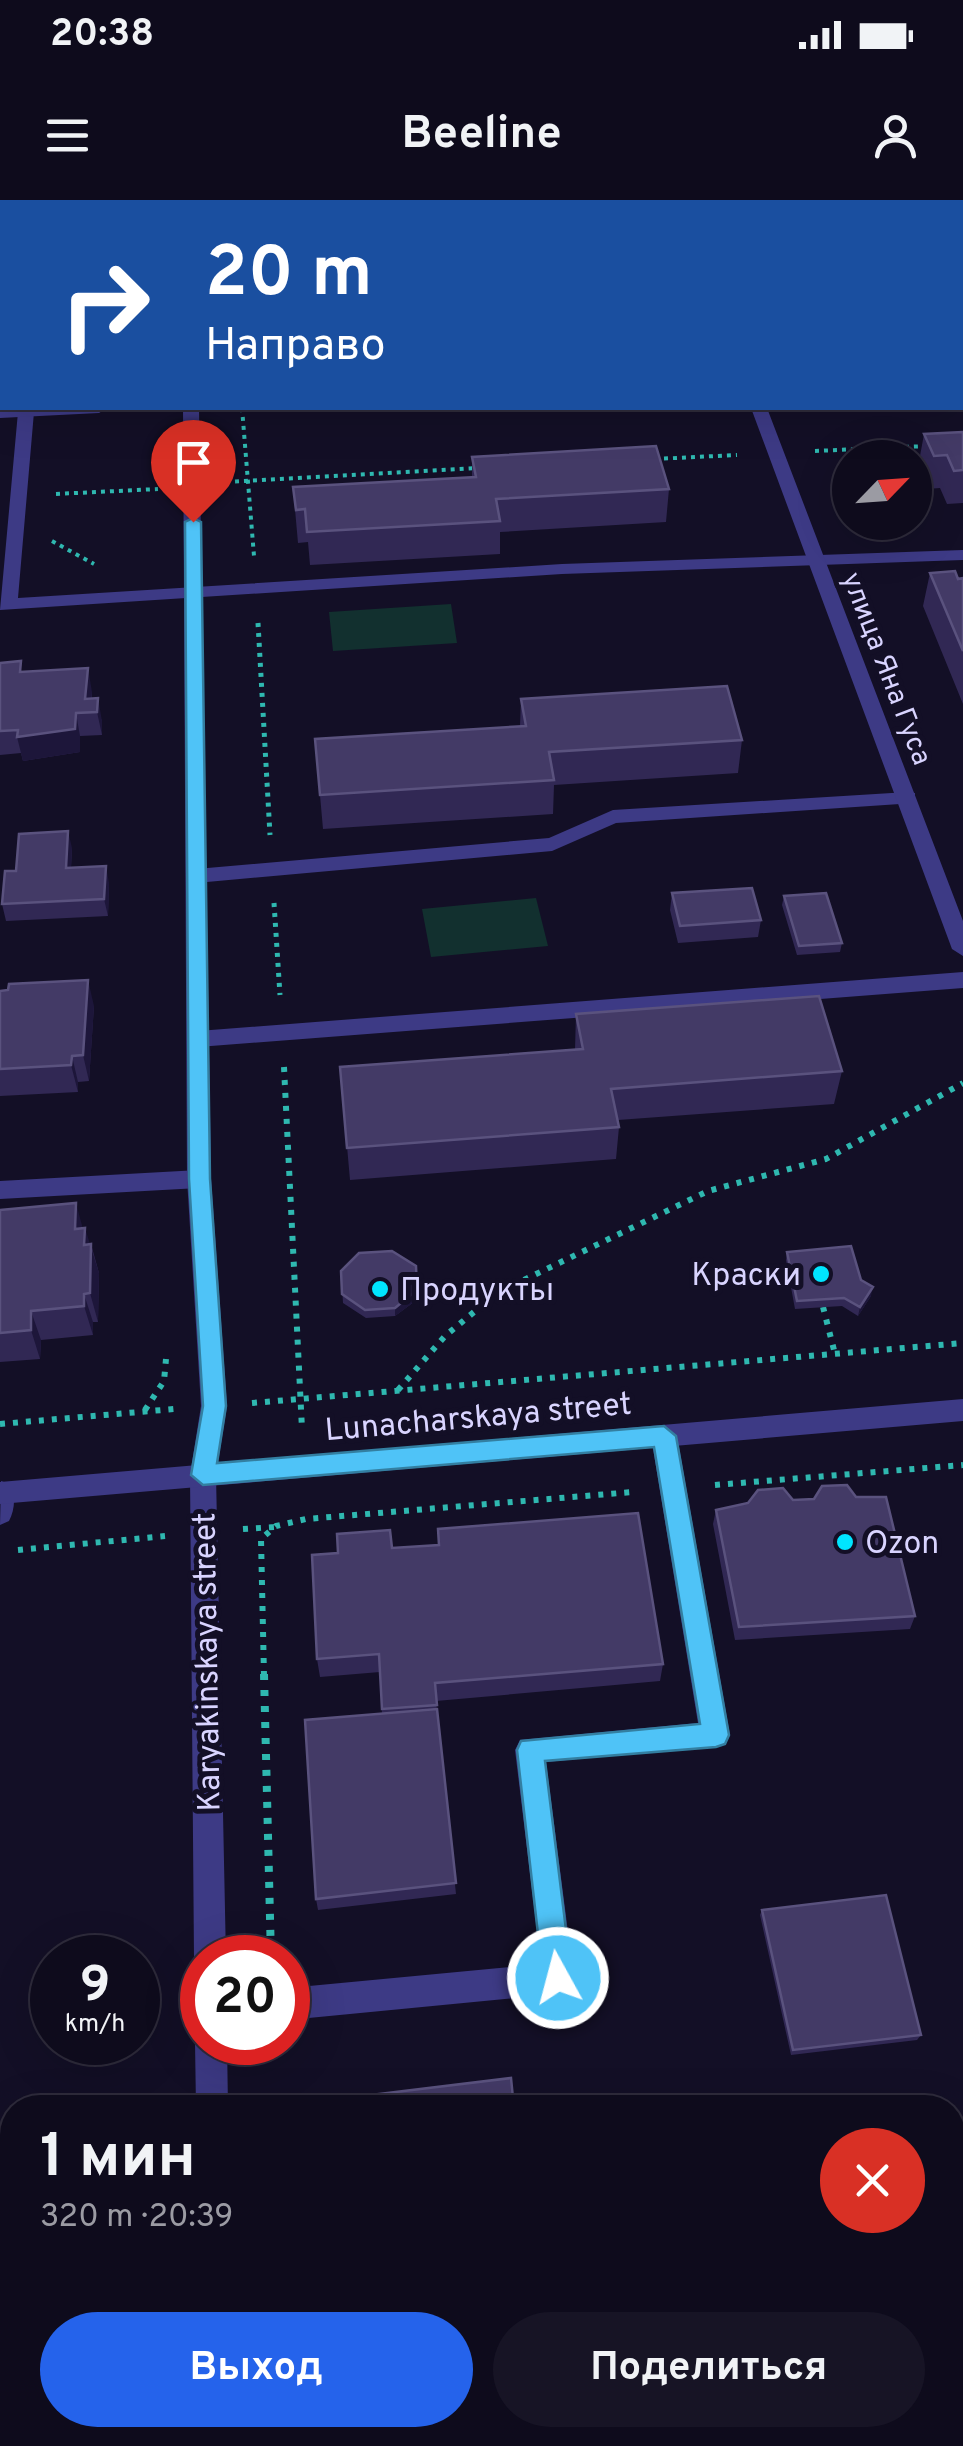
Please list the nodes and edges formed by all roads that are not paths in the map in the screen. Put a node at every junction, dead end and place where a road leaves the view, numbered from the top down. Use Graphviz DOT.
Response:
graph roads {
  1 [pos="62,410"];
  2 [pos="191,410"];
  3 [pos="760,410"];
  4 [pos="26,412"];
  5 [pos="0,413"];
  6 [pos="963,555"];
  7 [pos="818,560"];
  8 [pos="194,594"];
  9 [pos="4,604"];
  10 [pos="908,798"];
  11 [pos="196,876"];
  12 [pos="963,949"];
  13 [pos="963,980"];
  14 [pos="198,1039"];
  15 [pos="199,1179"];
  16 [pos="0,1190"];
  17 [pos="963,1410"];
  18 [pos="664,1436"];
  19 [pos="203,1475"];
  20 [pos="0,1492"];
  21 [pos="0,1513"];
  22 [pos="210,1935"];
  23 [pos="310,2002"];
  24 [pos="211,2065"];
  25 [pos="212,2095"];
  1 -- 4 [label="street"];
  2 -- 8 [label="street, Karyakinskaya street"];
  3 -- 7 [label="street, улица Яна Гуса"];
  4 -- 5 [label="street"];
  4 -- 9 [label="street"];
  6 -- 7 [label="street"];
  7 -- 8 [label="street"];
  7 -- 10 [label="street, улица Яна Гуса"];
  8 -- 9 [label="street"];
  8 -- 11 [label="street, Karyakinskaya street"];
  10 -- 11 [label="street"];
  10 -- 12 [label="street, улица Яна Гуса"];
  11 -- 14 [label="street, Karyakinskaya street"];
  13 -- 14 [label="street"];
  14 -- 15 [label="street, Karyakinskaya street"];
  15 -- 16 [label="street"];
  15 -- 19 [label="street, Karyakinskaya street"];
  17 -- 18 [label="street, Lunacharskaya street"];
  18 -- 19 [label="street, Lunacharskaya street"];
  18 -- 23 [label="street"];
  19 -- 20 [label="street, Lunacharskaya street"];
  19 -- 22 [label="street, Karyakinskaya street"];
  20 -- 21 [label="street"];
  24 -- 25 [label="street"];
}
